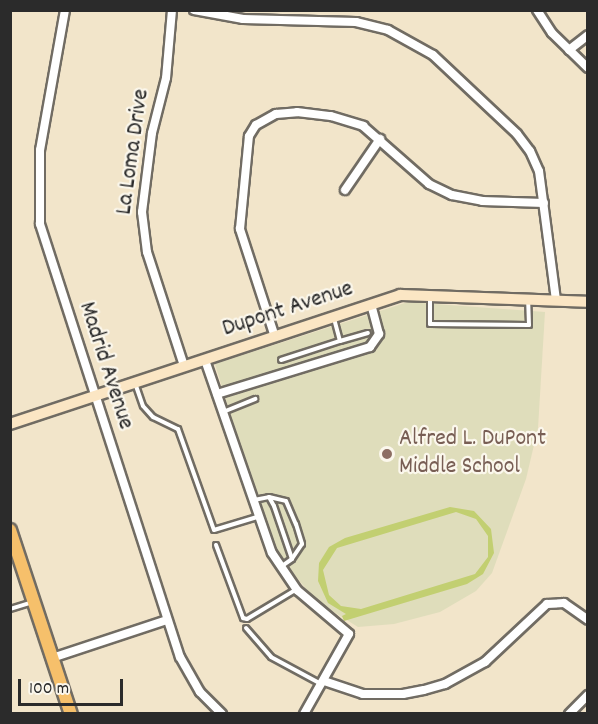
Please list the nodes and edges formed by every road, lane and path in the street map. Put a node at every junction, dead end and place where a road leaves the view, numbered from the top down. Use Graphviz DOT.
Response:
graph roads {
  1 [pos="65,10"];
  2 [pos="172,10"];
  3 [pos="194,10"];
  4 [pos="537,10"];
  5 [pos="588,35"];
  6 [pos="569,50"];
  7 [pos="588,68"];
  8 [pos="380,139"];
  9 [pos="345,190"];
  10 [pos="544,203"];
  11 [pos="430,296"];
  12 [pos="528,300"];
  13 [pos="556,301"];
  14 [pos="588,302"];
  15 [pos="371,305"];
  16 [pos="333,318"];
  17 [pos="368,333"];
  18 [pos="275,337"];
  19 [pos="340,341"];
  20 [pos="205,360"];
  21 [pos="281,360"];
  22 [pos="184,366"];
  23 [pos="135,383"];
  24 [pos="217,394"];
  25 [pos="94,396"];
  26 [pos="256,399"];
  27 [pos="222,412"];
  28 [pos="10,424"];
  29 [pos="270,497"];
  30 [pos="252,501"];
  31 [pos="258,517"];
  32 [pos="10,530"];
  33 [pos="216,545"];
  34 [pos="292,559"];
  35 [pos="282,566"];
  36 [pos="297,589"];
  37 [pos="34,601"];
  38 [pos="10,609"];
  39 [pos="167,620"];
  40 [pos="588,620"];
  41 [pos="246,628"];
  42 [pos="52,658"];
  43 [pos="323,683"];
  44 [pos="588,695"];
  45 [pos="71,714"];
  46 [pos="222,714"];
  47 [pos="304,714"];
  48 [pos="569,714"];
  1 -- 25 [label="street, Madrid Avenue"];
  2 -- 22 [label="street, La Loma Drive"];
  3 -- 10 [label="street"];
  4 -- 6 [label="street"];
  5 -- 6 [label="street"];
  6 -- 7 [label="street"];
  8 -- 9 [label="street"];
  8 -- 10 [label="street"];
  8 -- 18 [label="street"];
  10 -- 13 [label="street"];
  11 -- 12 [label="street, Dupont Avenue"];
  11 -- 12 [label="lane"];
  11 -- 15 [label="street, Dupont Avenue"];
  12 -- 13 [label="street, Dupont Avenue"];
  13 -- 14 [label="street, Dupont Avenue"];
  15 -- 16 [label="street, Dupont Avenue"];
  15 -- 24 [label="street"];
  16 -- 18 [label="street, Dupont Avenue"];
  16 -- 19 [label="lane"];
  17 -- 19 [label="lane"];
  18 -- 20 [label="street, Dupont Avenue"];
  19 -- 21 [label="lane"];
  20 -- 22 [label="street, Dupont Avenue"];
  20 -- 24 [label="street"];
  22 -- 23 [label="street, Dupont Avenue"];
  23 -- 25 [label="street, Dupont Avenue"];
  23 -- 31 [label="lane"];
  24 -- 27 [label="street"];
  25 -- 28 [label="street, Dupont Avenue"];
  25 -- 39 [label="street, Madrid Avenue"];
  26 -- 27 [label="lane"];
  27 -- 30 [label="street"];
  29 -- 30 [label="lane"];
  29 -- 34 [label="lane"];
  29 -- 34 [label="lane"];
  30 -- 31 [label="street"];
  31 -- 35 [label="street"];
  32 -- 37 [label="main road"];
  33 -- 36 [label="lane"];
  34 -- 35 [label="lane"];
  35 -- 36 [label="street"];
  36 -- 43 [label="street"];
  37 -- 38 [label="lane"];
  37 -- 42 [label="main road"];
  39 -- 42 [label="street"];
  39 -- 46 [label="street, Madrid Avenue"];
  40 -- 43 [label="street"];
  41 -- 43 [label="lane"];
  42 -- 45 [label="main road"];
  43 -- 47 [label="street"];
  44 -- 48 [label="street"];
}
